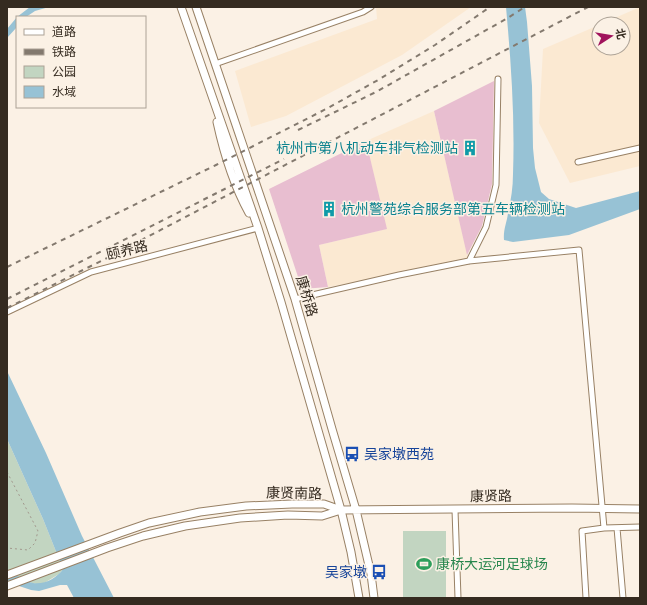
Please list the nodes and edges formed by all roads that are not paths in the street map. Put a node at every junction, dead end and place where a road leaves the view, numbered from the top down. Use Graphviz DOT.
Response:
graph roads {
  1 [pos="182,7"];
  2 [pos="196,7"];
  3 [pos="371,7"];
  4 [pos="215,64"];
  5 [pos="498,79"];
  6 [pos="640,148"];
  7 [pos="578,162"];
  8 [pos="258,228"];
  9 [pos="468,261"];
  10 [pos="295,299"];
  11 [pos="7,312"];
  12 [pos="602,509"];
  13 [pos="640,509"];
  14 [pos="341,510"];
  15 [pos="356,510"];
  16 [pos="455,510"];
  17 [pos="640,527"];
  18 [pos="604,528"];
  19 [pos="617,528"];
  20 [pos="7,575"];
  21 [pos="7,586"];
  22 [pos="359,598"];
  23 [pos="374,598"];
  24 [pos="458,598"];
  25 [pos="586,598"];
  26 [pos="623,598"];
  1 -- 8 [label="main road, 康桥路"];
  2 -- 4 [label="main road, 康桥路"];
  3 -- 4 [label="street"];
  4 -- 10 [label="main road, 康桥路"];
  5 -- 9 [label="street"];
  6 -- 7 [label="street"];
  8 -- 11 [label="street, 颐养路"];
  8 -- 14 [label="main road, 康桥路"];
  9 -- 10 [label="street"];
  9 -- 12 [label="street"];
  10 -- 15 [label="main road, 康桥路"];
  12 -- 13 [label="main road, 康贤路"];
  12 -- 16 [label="main road, 康贤路"];
  12 -- 18 [label="street"];
  14 -- 15 [label="main road, 康贤路"];
  14 -- 20 [label="main road, 康贤南路"];
  14 -- 21 [label="main road, 康贤南路"];
  14 -- 22 [label="main road, 康桥路"];
  15 -- 16 [label="main road, 康贤路"];
  15 -- 23 [label="main road, 康桥路"];
  16 -- 24 [label="street"];
  17 -- 19 [label="street"];
  18 -- 19 [label="street"];
  18 -- 25 [label="street"];
  19 -- 26 [label="street"];
}
